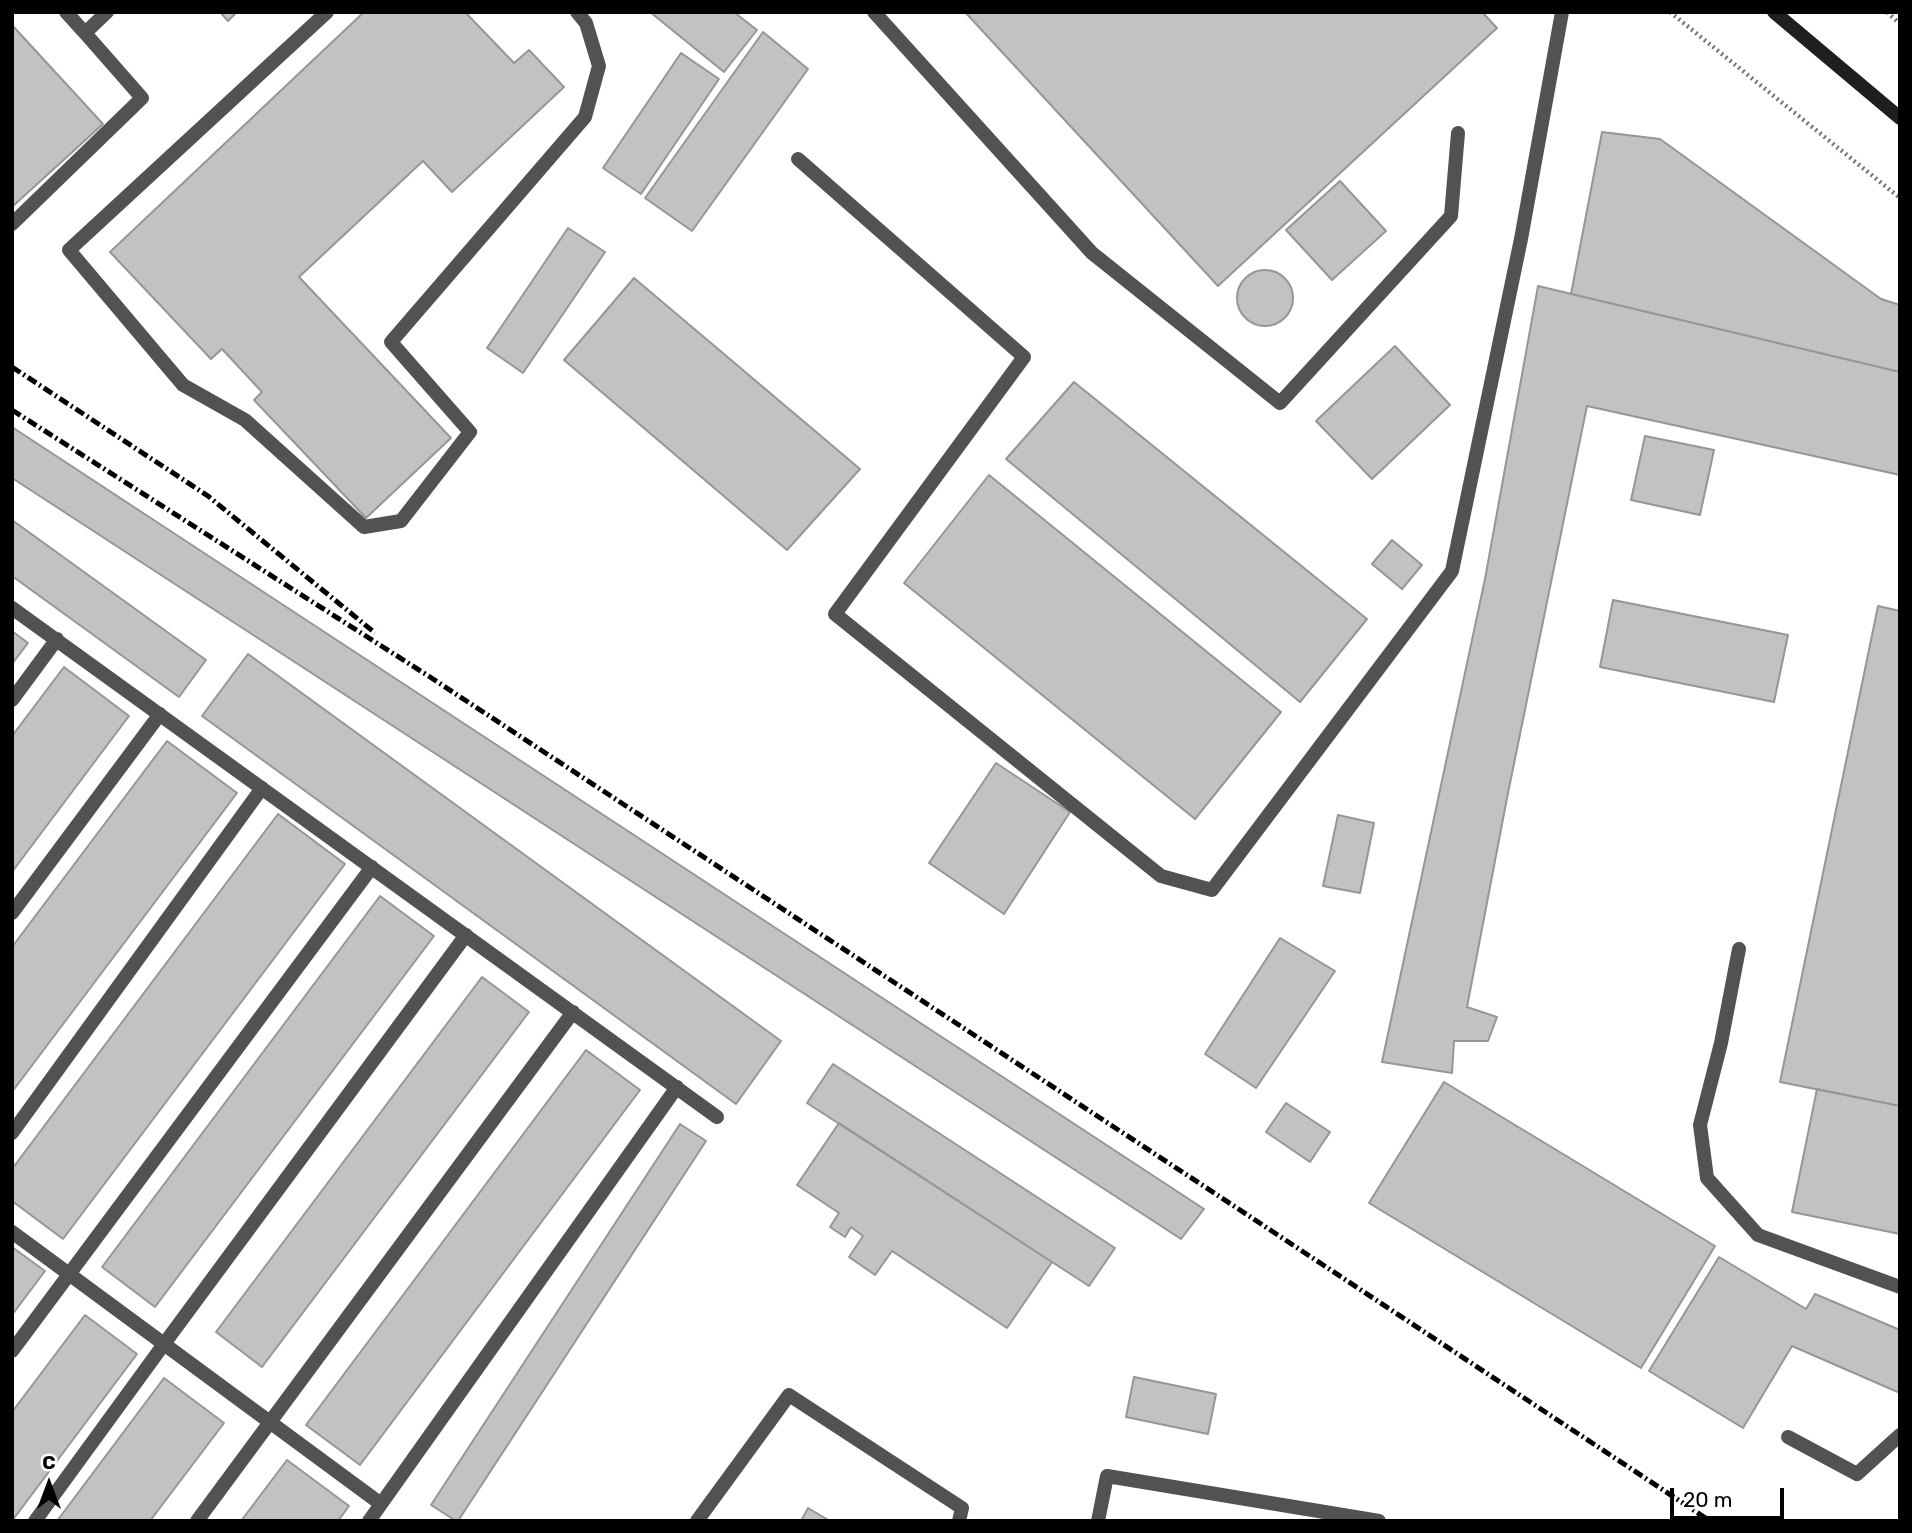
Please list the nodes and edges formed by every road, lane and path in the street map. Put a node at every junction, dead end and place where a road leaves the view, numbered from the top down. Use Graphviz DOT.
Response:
graph roads {
  1 [pos="66,12"];
  2 [pos="107,12"];
  3 [pos="327,12"];
  4 [pos="577,12"];
  5 [pos="874,12"];
  6 [pos="1562,12"];
  7 [pos="1670,12"];
  8 [pos="1774,12"];
  9 [pos="1887,12"];
  10 [pos="1900,24"];
  11 [pos="85,33"];
  12 [pos="1900,118"];
  13 [pos="1458,133"];
  14 [pos="797,159"];
  15 [pos="1900,198"];
  16 [pos="12,224"];
  17 [pos="12,608"];
  18 [pos="57,639"];
  19 [pos="12,700"];
  20 [pos="160,714"];
  21 [pos="262,788"];
  22 [pos="372,867"];
  23 [pos="12,914"];
  24 [pos="466,935"];
  25 [pos="1739,949"];
  26 [pos="573,1012"];
  27 [pos="677,1087"];
  28 [pos="717,1116"];
  29 [pos="12,1133"];
  30 [pos="12,1232"];
  31 [pos="70,1274"];
  32 [pos="1900,1287"];
  33 [pos="164,1344"];
  34 [pos="12,1351"];
  35 [pos="270,1422"];
  36 [pos="1900,1435"];
  37 [pos="1788,1437"];
  38 [pos="381,1504"];
  39 [pos="35,1521"];
  40 [pos="197,1521"];
  41 [pos="369,1521"];
  42 [pos="697,1521"];
  43 [pos="959,1521"];
  44 [pos="1098,1521"];
  45 [pos="1379,1521"];
  1 -- 11 [label="lane"];
  2 -- 11 [label="lane"];
  3 -- 4 [label="lane"];
  5 -- 13 [label="lane"];
  6 -- 14 [label="lane"];
  7 -- 15 [label="path"];
  8 -- 12 [label="main road"];
  9 -- 10 [label="path"];
  11 -- 16 [label="lane"];
  17 -- 18 [label="lane"];
  18 -- 19 [label="lane"];
  18 -- 20 [label="lane"];
  20 -- 21 [label="lane"];
  20 -- 23 [label="lane"];
  21 -- 22 [label="lane"];
  21 -- 29 [label="lane"];
  22 -- 24 [label="lane"];
  22 -- 31 [label="lane"];
  24 -- 26 [label="lane"];
  24 -- 33 [label="lane"];
  25 -- 32 [label="lane"];
  26 -- 27 [label="lane"];
  26 -- 35 [label="lane"];
  27 -- 28 [label="lane"];
  27 -- 38 [label="lane"];
  30 -- 31 [label="lane"];
  31 -- 33 [label="lane"];
  31 -- 34 [label="lane"];
  33 -- 35 [label="lane"];
  33 -- 39 [label="lane"];
  35 -- 38 [label="lane"];
  35 -- 40 [label="lane"];
  36 -- 37 [label="lane"];
  38 -- 41 [label="lane"];
  42 -- 43 [label="lane"];
  44 -- 45 [label="lane"];
}
